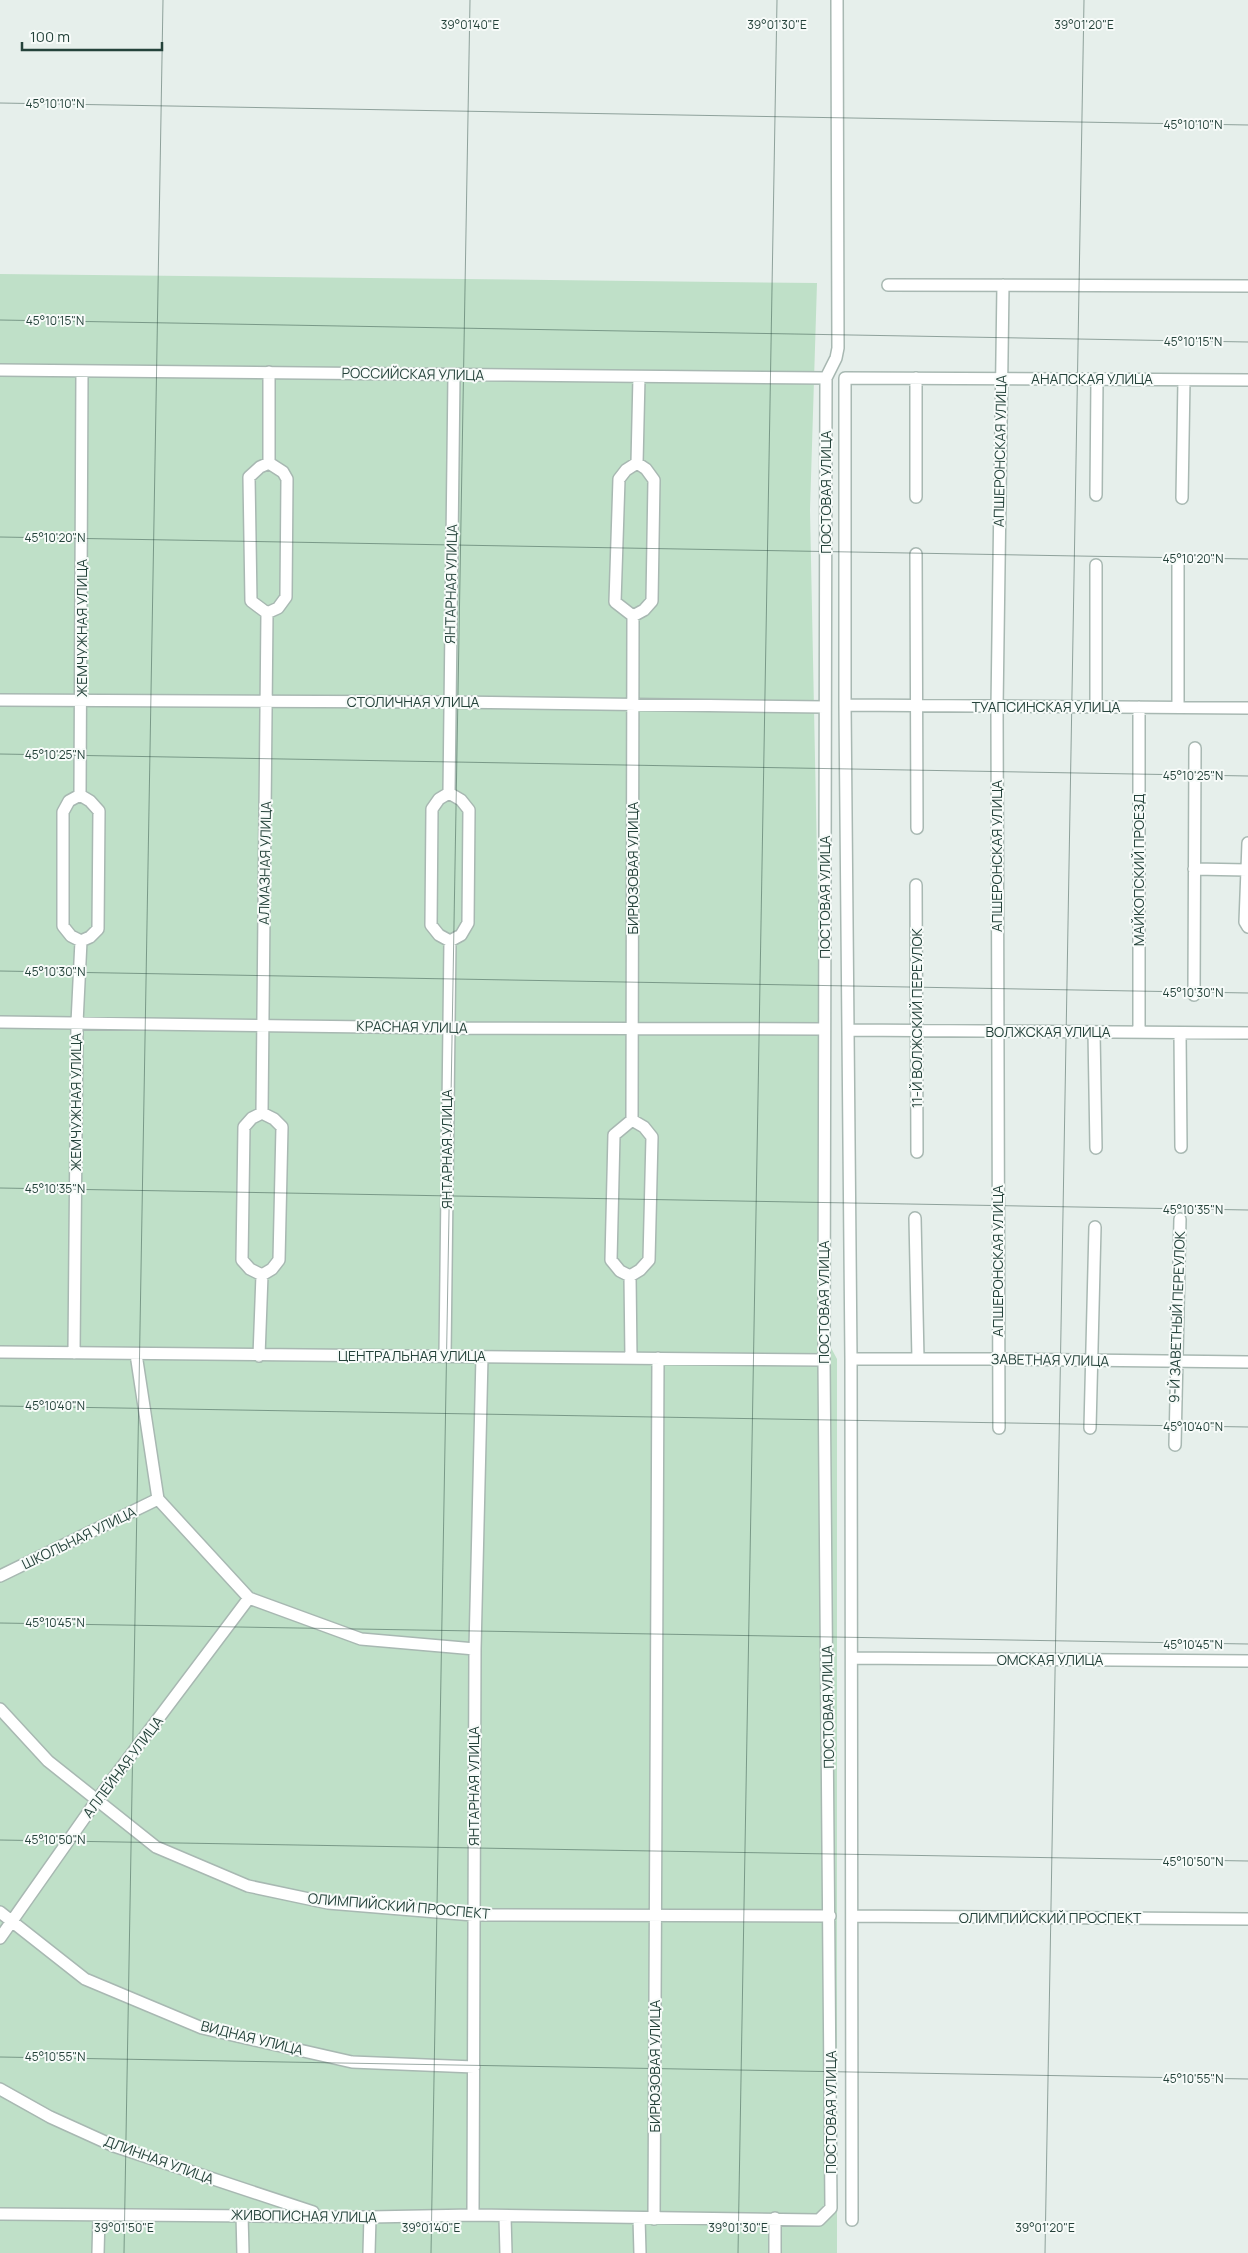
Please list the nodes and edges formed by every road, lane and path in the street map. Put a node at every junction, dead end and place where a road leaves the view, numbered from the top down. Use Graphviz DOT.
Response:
graph roads {
  1 [pos="837,0"];
  2 [pos="888,285"];
  3 [pos="1003,285"];
  4 [pos="1248,286"];
  5 [pos="0,370"];
  6 [pos="82,371"];
  7 [pos="270,372"];
  8 [pos="454,375"];
  9 [pos="639,377"];
  10 [pos="826,378"];
  11 [pos="845,378"];
  12 [pos="916,378"];
  13 [pos="1001,379"];
  14 [pos="1097,379"];
  15 [pos="1184,380"];
  16 [pos="1248,380"];
  17 [pos="637,462"];
  18 [pos="269,463"];
  19 [pos="1096,495"];
  20 [pos="916,497"];
  21 [pos="1182,498"];
  22 [pos="916,554"];
  23 [pos="1178,563"];
  24 [pos="1096,565"];
  25 [pos="267,613"];
  26 [pos="633,616"];
  27 [pos="0,700"];
  28 [pos="82,701"];
  29 [pos="268,702"];
  30 [pos="450,702"];
  31 [pos="634,704"];
  32 [pos="844,705"];
  33 [pos="917,706"];
  34 [pos="826,707"];
  35 [pos="997,707"];
  36 [pos="1096,707"];
  37 [pos="1139,707"];
  38 [pos="1178,707"];
  39 [pos="1248,708"];
  40 [pos="1195,748"];
  41 [pos="449,793"];
  42 [pos="80,795"];
  43 [pos="917,828"];
  44 [pos="1248,843"];
  45 [pos="1194,869"];
  46 [pos="1247,870"];
  47 [pos="916,884"];
  48 [pos="1248,926"];
  49 [pos="81,941"];
  50 [pos="450,941"];
  51 [pos="1194,995"];
  52 [pos="0,1022"];
  53 [pos="77,1023"];
  54 [pos="263,1024"];
  55 [pos="632,1027"];
  56 [pos="447,1028"];
  57 [pos="824,1029"];
  58 [pos="849,1030"];
  59 [pos="918,1031"];
  60 [pos="997,1031"];
  61 [pos="1094,1032"];
  62 [pos="1139,1032"];
  63 [pos="1180,1033"];
  64 [pos="1248,1033"];
  65 [pos="262,1113"];
  66 [pos="632,1120"];
  67 [pos="1181,1147"];
  68 [pos="1096,1148"];
  69 [pos="917,1152"];
  70 [pos="915,1218"];
  71 [pos="1180,1219"];
  72 [pos="1095,1227"];
  73 [pos="262,1275"];
  74 [pos="630,1276"];
  75 [pos="0,1352"];
  76 [pos="74,1353"];
  77 [pos="136,1354"];
  78 [pos="259,1356"];
  79 [pos="445,1356"];
  80 [pos="482,1357"];
  81 [pos="631,1358"];
  82 [pos="658,1358"];
  83 [pos="918,1359"];
  84 [pos="998,1359"];
  85 [pos="824,1360"];
  86 [pos="851,1360"];
  87 [pos="1091,1360"];
  88 [pos="1175,1362"];
  89 [pos="1248,1362"];
  90 [pos="999,1428"];
  91 [pos="1090,1428"];
  92 [pos="1174,1446"];
  93 [pos="158,1499"];
  94 [pos="0,1576"];
  95 [pos="249,1598"];
  96 [pos="475,1649"];
  97 [pos="852,1658"];
  98 [pos="1248,1661"];
  99 [pos="0,1709"];
  100 [pos="97,1800"];
  101 [pos="0,1912"];
  102 [pos="656,1914"];
  103 [pos="474,1915"];
  104 [pos="830,1916"];
  105 [pos="852,1916"];
  106 [pos="1248,1919"];
  107 [pos="12,1922"];
  108 [pos="0,1938"];
  109 [pos="474,2067"];
  110 [pos="0,2089"];
  111 [pos="0,2214"];
  112 [pos="242,2215"];
  113 [pos="472,2215"];
  114 [pos="98,2216"];
  115 [pos="324,2216"];
  116 [pos="370,2217"];
  117 [pos="505,2217"];
  118 [pos="639,2218"];
  119 [pos="775,2218"];
  120 [pos="654,2219"];
  121 [pos="819,2220"];
  122 [pos="852,2220"];
  123 [pos="98,2253"];
  124 [pos="243,2253"];
  125 [pos="370,2253"];
  126 [pos="506,2253"];
  127 [pos="640,2253"];
  128 [pos="775,2253"];
  1 -- 10 [label="street"];
  2 -- 3 [label="street"];
  3 -- 4 [label="street"];
  3 -- 13 [label="street, АПШЕРОНСКАЯ УЛИЦА"];
  5 -- 6 [label="street, РОССИЙСКАЯ УЛИЦА"];
  6 -- 7 [label="street, РОССИЙСКАЯ УЛИЦА"];
  6 -- 28 [label="street, ЖЕМЧУЖНАЯ УЛИЦА"];
  7 -- 8 [label="street, РОССИЙСКАЯ УЛИЦА"];
  7 -- 18 [label="street"];
  8 -- 9 [label="street, РОССИЙСКАЯ УЛИЦА"];
  8 -- 30 [label="street, ЯНТАРНАЯ УЛИЦА"];
  9 -- 10 [label="street, РОССИЙСКАЯ УЛИЦА"];
  9 -- 17 [label="street"];
  10 -- 34 [label="street, ПОСТОВАЯ УЛИЦА"];
  11 -- 12 [label="street, АНАПСКАЯ УЛИЦА"];
  11 -- 32 [label="street, ПОСТОВАЯ УЛИЦА"];
  12 -- 13 [label="street, АНАПСКАЯ УЛИЦА"];
  12 -- 20 [label="street"];
  13 -- 14 [label="street, АНАПСКАЯ УЛИЦА"];
  13 -- 35 [label="street, АПШЕРОНСКАЯ УЛИЦА"];
  14 -- 15 [label="street, АНАПСКАЯ УЛИЦА"];
  14 -- 19 [label="street"];
  15 -- 16 [label="street, АНАПСКАЯ УЛИЦА"];
  15 -- 21 [label="street"];
  17 -- 26 [label="street"];
  17 -- 26 [label="street"];
  18 -- 25 [label="street"];
  18 -- 25 [label="street"];
  22 -- 33 [label="street"];
  23 -- 38 [label="street"];
  24 -- 36 [label="street"];
  25 -- 29 [label="street, АЛМАЗНАЯ УЛИЦА"];
  26 -- 31 [label="street, БИРЮЗОВАЯ УЛИЦА"];
  27 -- 28 [label="street, СТОЛИЧНАЯ УЛИЦА"];
  28 -- 29 [label="street, СТОЛИЧНАЯ УЛИЦА"];
  28 -- 42 [label="street, ЖЕМЧУЖНАЯ УЛИЦА"];
  29 -- 30 [label="street, СТОЛИЧНАЯ УЛИЦА"];
  29 -- 54 [label="street, АЛМАЗНАЯ УЛИЦА"];
  30 -- 31 [label="street, СТОЛИЧНАЯ УЛИЦА"];
  30 -- 41 [label="street, ЯНТАРНАЯ УЛИЦА"];
  31 -- 34 [label="street, СТОЛИЧНАЯ УЛИЦА"];
  31 -- 55 [label="street, БИРЮЗОВАЯ УЛИЦА"];
  32 -- 33 [label="street, ТУАПСИНСКАЯ УЛИЦА"];
  32 -- 58 [label="street, ПОСТОВАЯ УЛИЦА"];
  33 -- 35 [label="street, ТУАПСИНСКАЯ УЛИЦА"];
  33 -- 43 [label="street"];
  34 -- 57 [label="street, ПОСТОВАЯ УЛИЦА"];
  35 -- 36 [label="street, ТУАПСИНСКАЯ УЛИЦА"];
  35 -- 60 [label="street, АПШЕРОНСКАЯ УЛИЦА"];
  36 -- 37 [label="street, ТУАПСИНСКАЯ УЛИЦА"];
  37 -- 38 [label="street, ТУАПСИНСКАЯ УЛИЦА"];
  37 -- 62 [label="street, МАЙКОПСКИЙ ПРОЕЗД"];
  38 -- 39 [label="street, ТУАПСИНСКАЯ УЛИЦА"];
  40 -- 45 [label="street"];
  41 -- 50 [label="street"];
  41 -- 50 [label="street"];
  42 -- 49 [label="street"];
  42 -- 49 [label="street"];
  44 -- 46 [label="street"];
  45 -- 46 [label="street"];
  45 -- 51 [label="street"];
  46 -- 48 [label="street"];
  47 -- 59 [label="street, 11-Й ВОЛЖСКИЙ ПЕРЕУЛОК"];
  49 -- 53 [label="street, ЖЕМЧУЖНАЯ УЛИЦА"];
  50 -- 56 [label="street, ЯНТАРНАЯ УЛИЦА"];
  52 -- 53 [label="street, КРАСНАЯ УЛИЦА"];
  53 -- 54 [label="street, КРАСНАЯ УЛИЦА"];
  53 -- 76 [label="street, ЖЕМЧУЖНАЯ УЛИЦА"];
  54 -- 56 [label="street, КРАСНАЯ УЛИЦА"];
  54 -- 65 [label="street, АЛМАЗНАЯ УЛИЦА"];
  55 -- 56 [label="street, КРАСНАЯ УЛИЦА"];
  55 -- 57 [label="street, КРАСНАЯ УЛИЦА"];
  55 -- 66 [label="street, БИРЮЗОВАЯ УЛИЦА"];
  56 -- 79 [label="street, ЯНТАРНАЯ УЛИЦА"];
  57 -- 85 [label="street, ПОСТОВАЯ УЛИЦА"];
  58 -- 59 [label="street, ВОЛЖСКАЯ УЛИЦА"];
  58 -- 86 [label="street, ПОСТОВАЯ УЛИЦА"];
  59 -- 60 [label="street, ВОЛЖСКАЯ УЛИЦА"];
  59 -- 69 [label="street, 11-Й ВОЛЖСКИЙ ПЕРЕУЛОК"];
  60 -- 61 [label="street, ВОЛЖСКАЯ УЛИЦА"];
  60 -- 84 [label="street, АПШЕРОНСКАЯ УЛИЦА"];
  61 -- 62 [label="street, ВОЛЖСКАЯ УЛИЦА"];
  61 -- 68 [label="street"];
  62 -- 63 [label="street, ВОЛЖСКАЯ УЛИЦА"];
  63 -- 64 [label="street, ВОЛЖСКАЯ УЛИЦА"];
  63 -- 67 [label="street"];
  65 -- 73 [label="street"];
  65 -- 73 [label="street"];
  66 -- 74 [label="street"];
  66 -- 74 [label="street"];
  70 -- 83 [label="street"];
  71 -- 88 [label="street, 9-Й ЗАВЕТНЫЙ ПЕРЕУЛОК"];
  72 -- 87 [label="street"];
  73 -- 78 [label="street"];
  74 -- 81 [label="street"];
  75 -- 76 [label="street, ЦЕНТРАЛЬНАЯ УЛИЦА"];
  76 -- 77 [label="street, ЦЕНТРАЛЬНАЯ УЛИЦА"];
  77 -- 78 [label="street, ЦЕНТРАЛЬНАЯ УЛИЦА"];
  77 -- 93 [label="street"];
  78 -- 79 [label="street, ЦЕНТРАЛЬНАЯ УЛИЦА"];
  79 -- 80 [label="street, ЦЕНТРАЛЬНАЯ УЛИЦА"];
  80 -- 81 [label="street, ЦЕНТРАЛЬНАЯ УЛИЦА"];
  80 -- 96 [label="street, ЯНТАРНАЯ УЛИЦА"];
  81 -- 82 [label="street, ЦЕНТРАЛЬНАЯ УЛИЦА"];
  82 -- 85 [label="street, ЦЕНТРАЛЬНАЯ УЛИЦА"];
  82 -- 102 [label="street, БИРЮЗОВАЯ УЛИЦА"];
  83 -- 84 [label="street, ЗАВЕТНАЯ УЛИЦА"];
  83 -- 86 [label="street, ЗАВЕТНАЯ УЛИЦА"];
  84 -- 87 [label="street, ЗАВЕТНАЯ УЛИЦА"];
  84 -- 90 [label="street, АПШЕРОНСКАЯ УЛИЦА"];
  85 -- 104 [label="street, ПОСТОВАЯ УЛИЦА"];
  86 -- 97 [label="street, ПОСТОВАЯ УЛИЦА"];
  87 -- 88 [label="street, ЗАВЕТНАЯ УЛИЦА"];
  87 -- 91 [label="street"];
  88 -- 89 [label="street, ЗАВЕТНАЯ УЛИЦА"];
  88 -- 92 [label="street, 9-Й ЗАВЕТНЫЙ ПЕРЕУЛОК"];
  93 -- 94 [label="street, ШКОЛЬНАЯ УЛИЦА"];
  93 -- 95 [label="street"];
  95 -- 96 [label="street"];
  95 -- 100 [label="street, АЛЛЕЙНАЯ УЛИЦА"];
  96 -- 103 [label="street, ЯНТАРНАЯ УЛИЦА"];
  97 -- 98 [label="street, ОМСКАЯ УЛИЦА"];
  97 -- 105 [label="street, ПОСТОВАЯ УЛИЦА"];
  99 -- 100 [label="street, ОЛИМПИЙСКИЙ ПРОСПЕКТ"];
  100 -- 103 [label="street, ОЛИМПИЙСКИЙ ПРОСПЕКТ"];
  100 -- 107 [label="street, АЛЛЕЙНАЯ УЛИЦА"];
  101 -- 107 [label="street, ВИДНАЯ УЛИЦА"];
  102 -- 103 [label="street, ОЛИМПИЙСКИЙ ПРОСПЕКТ"];
  102 -- 104 [label="street, ОЛИМПИЙСКИЙ ПРОСПЕКТ"];
  102 -- 120 [label="street, БИРЮЗОВАЯ УЛИЦА"];
  103 -- 109 [label="street, ЯНТАРНАЯ УЛИЦА"];
  104 -- 121 [label="street, ПОСТОВАЯ УЛИЦА"];
  105 -- 106 [label="street, ОЛИМПИЙСКИЙ ПРОСПЕКТ"];
  105 -- 122 [label="street, ПОСТОВАЯ УЛИЦА"];
  107 -- 108 [label="street, АЛЛЕЙНАЯ УЛИЦА"];
  107 -- 109 [label="street, ВИДНАЯ УЛИЦА"];
  109 -- 113 [label="street, ЯНТАРНАЯ УЛИЦА"];
  110 -- 115 [label="street, ДЛИННАЯ УЛИЦА"];
  111 -- 114 [label="street, ЖИВОПИСНАЯ УЛИЦА"];
  112 -- 114 [label="street, ЖИВОПИСНАЯ УЛИЦА"];
  112 -- 115 [label="street, ЖИВОПИСНАЯ УЛИЦА"];
  112 -- 124 [label="street"];
  113 -- 116 [label="street, ЖИВОПИСНАЯ УЛИЦА"];
  113 -- 117 [label="street, ЖИВОПИСНАЯ УЛИЦА"];
  114 -- 123 [label="street"];
  115 -- 116 [label="street, ЖИВОПИСНАЯ УЛИЦА"];
  116 -- 125 [label="street"];
  117 -- 118 [label="street, ЖИВОПИСНАЯ УЛИЦА"];
  117 -- 126 [label="street"];
  118 -- 120 [label="street, ЖИВОПИСНАЯ УЛИЦА"];
  118 -- 127 [label="street"];
  119 -- 120 [label="street, ЖИВОПИСНАЯ УЛИЦА"];
  119 -- 121 [label="street, ЖИВОПИСНАЯ УЛИЦА"];
  119 -- 128 [label="street"];
}
